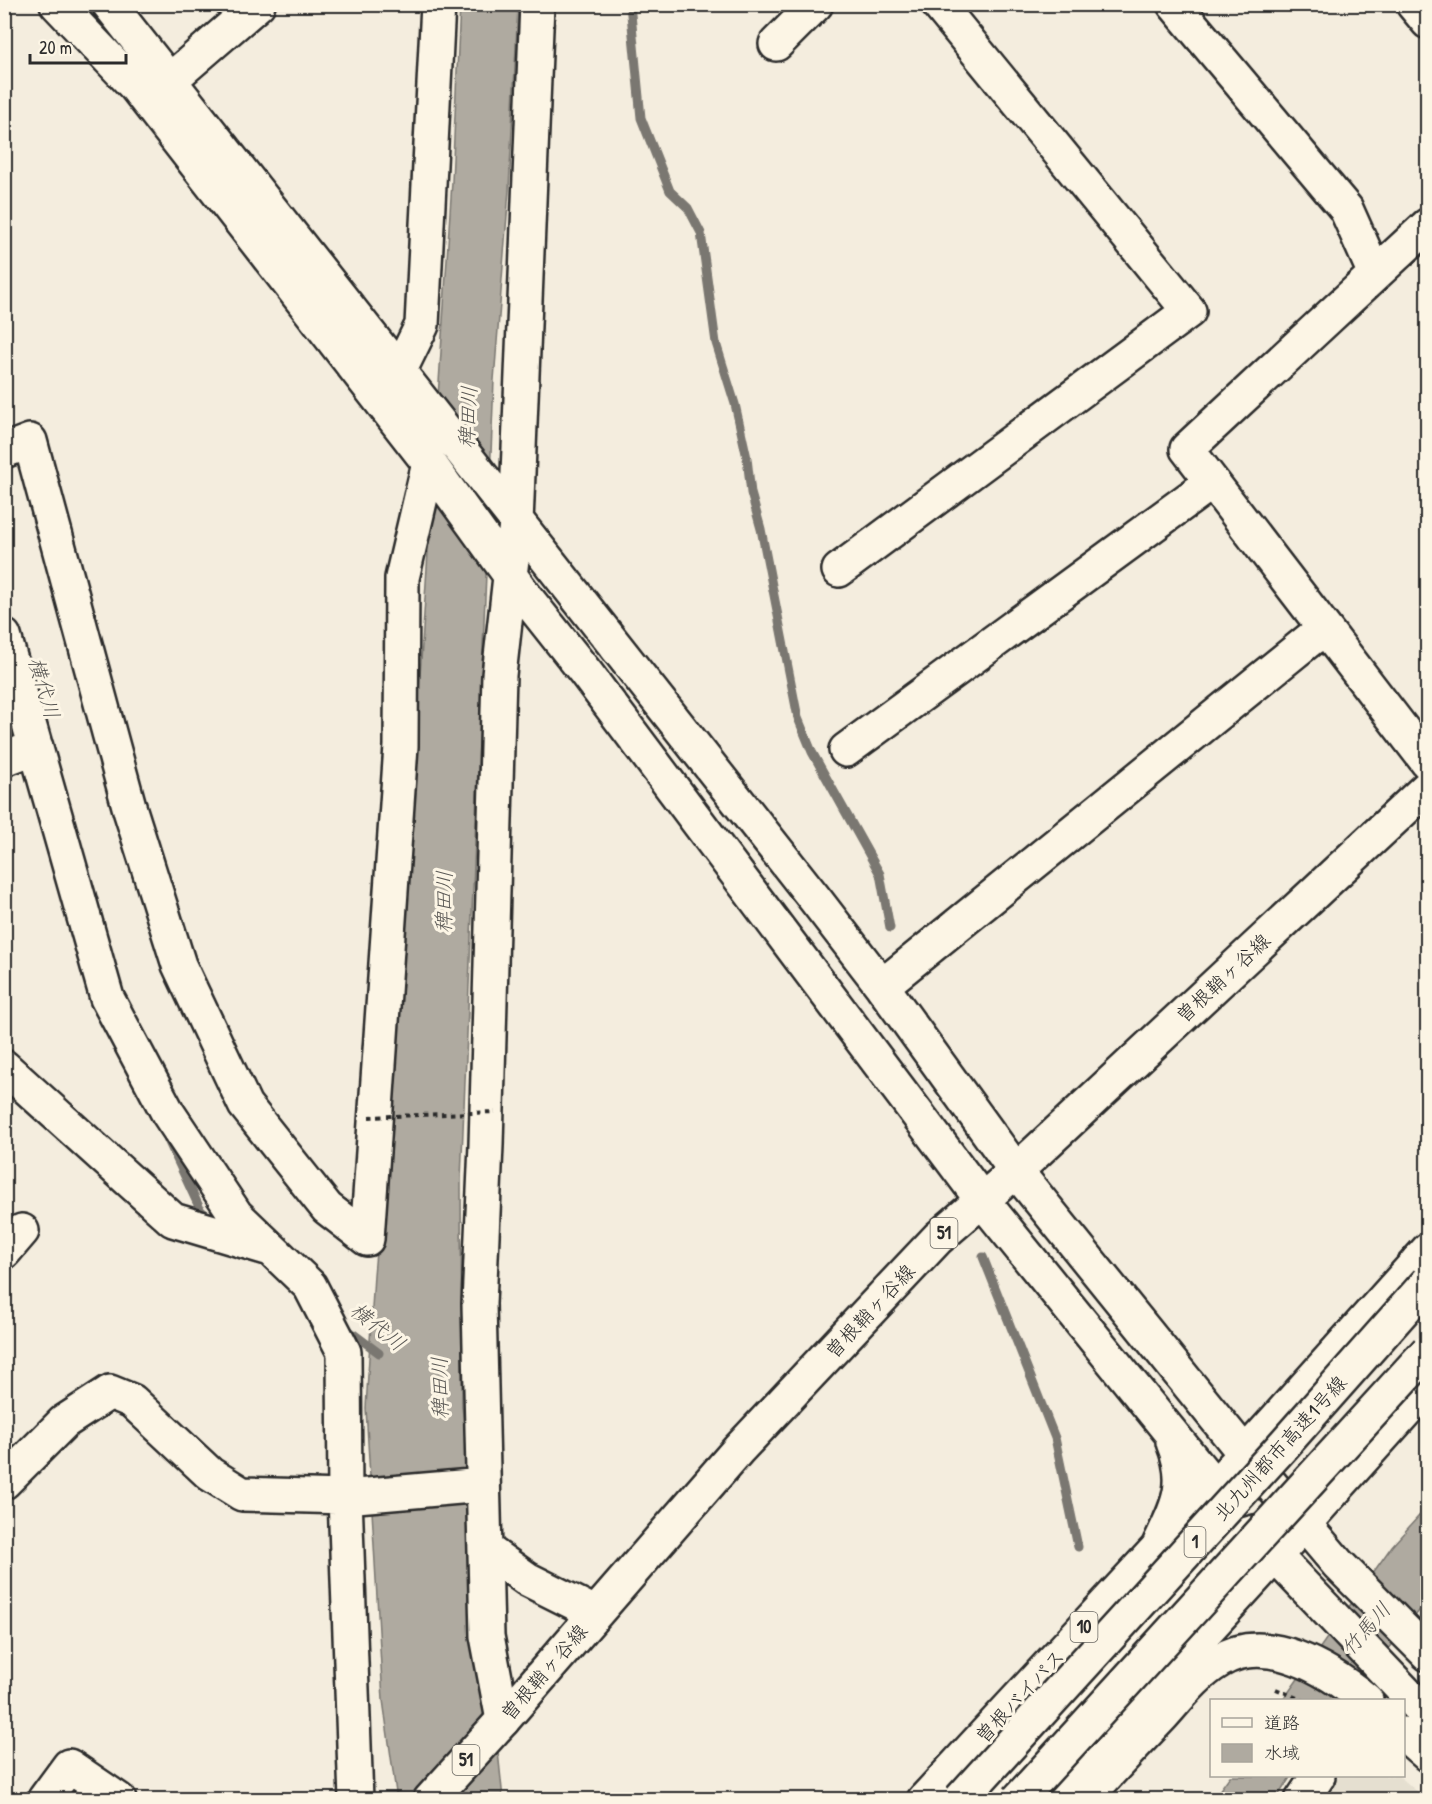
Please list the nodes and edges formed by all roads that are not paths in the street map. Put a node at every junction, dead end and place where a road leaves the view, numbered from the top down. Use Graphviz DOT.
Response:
graph roads {
  1 [pos="57,4"];
  2 [pos="109,4"];
  3 [pos="258,4"];
  4 [pos="438,4"];
  5 [pos="537,4"];
  6 [pos="938,4"];
  7 [pos="1174,4"];
  8 [pos="1413,4"];
  9 [pos="1428,22"];
  10 [pos="169,81"];
  11 [pos="1428,225"];
  12 [pos="1375,274"];
  13 [pos="399,372"];
  14 [pos="4,451"];
  15 [pos="422,455"];
  16 [pos="1212,482"];
  17 [pos="516,523"];
  18 [pos="839,570"];
  19 [pos="510,576"];
  20 [pos="1324,628"];
  21 [pos="4,636"];
  22 [pos="36,747"];
  23 [pos="846,750"];
  24 [pos="4,759"];
  25 [pos="1428,763"];
  26 [pos="1428,787"];
  27 [pos="882,986"];
  28 [pos="4,1067"];
  29 [pos="1016,1171"];
  30 [pos="982,1200"];
  31 [pos="272,1249"];
  32 [pos="1425,1262"];
  33 [pos="1428,1351"];
  34 [pos="1421,1393"];
  35 [pos="1168,1430"];
  36 [pos="1245,1454"];
  37 [pos="4,1482"];
  38 [pos="483,1485"];
  39 [pos="1214,1486"];
  40 [pos="352,1496"];
  41 [pos="1251,1531"];
  42 [pos="1291,1538"];
  43 [pos="1158,1548"];
  44 [pos="485,1549"];
  45 [pos="595,1613"];
  46 [pos="1420,1644"];
  47 [pos="1360,1696"];
  48 [pos="1428,1716"];
  49 [pos="503,1720"];
  50 [pos="1405,1735"];
  51 [pos="1428,1755"];
  52 [pos="1317,1777"];
  53 [pos="44,1800"];
  54 [pos="119,1800"];
  55 [pos="356,1800"];
  56 [pos="430,1800"];
  57 [pos="924,1800"];
  58 [pos="960,1800"];
  59 [pos="988,1800"];
  60 [pos="1018,1800"];
  61 [pos="1051,1800"];
  62 [pos="1084,1800"];
  63 [pos="1302,1800"];
  1 -- 15 [label="main road"];
  2 -- 10 [label="main road"];
  3 -- 10 [label="main road"];
  4 -- 13 [label="main road"];
  5 -- 17 [label="main road"];
  6 -- 18 [label="main road"];
  7 -- 12 [label="main road"];
  8 -- 9 [label="main road"];
  10 -- 13 [label="main road"];
  11 -- 12 [label="main road"];
  12 -- 16 [label="main road"];
  13 -- 17 [label="main road"];
  14 -- 15 [label="main road"];
  15 -- 19 [label="main road"];
  16 -- 20 [label="main road"];
  16 -- 23 [label="main road"];
  17 -- 19 [label="main road"];
  17 -- 27 [label="main road"];
  19 -- 30 [label="main road"];
  19 -- 38 [label="main road"];
  20 -- 25 [label="main road"];
  20 -- 27 [label="main road"];
  21 -- 22 [label="main road"];
  22 -- 24 [label="main road"];
  22 -- 31 [label="main road"];
  26 -- 29 [label="main road, 曽根鞘ヶ谷線 / 51"];
  27 -- 29 [label="main road"];
  28 -- 31 [label="main road"];
  29 -- 30 [label="main road, 曽根鞘ヶ谷線 / 51"];
  29 -- 36 [label="main road"];
  30 -- 35 [label="main road"];
  30 -- 45 [label="main road, 曽根鞘ヶ谷線 / 51"];
  31 -- 40 [label="main road"];
  32 -- 36 [label="main road, 曽根バイパス"];
  32 -- 58 [label="main road, 北九州都市高速1号線 / 1, bridge"];
  33 -- 60 [label="main road, 1, bridge"];
  34 -- 42 [label="main road"];
  35 -- 39 [label="main road"];
  35 -- 43 [label="main road"];
  36 -- 39 [label="main road, 曽根バイパス / 10"];
  36 -- 42 [label="main road"];
  37 -- 40 [label="main road"];
  38 -- 40 [label="main road"];
  38 -- 44 [label="main road"];
  39 -- 41 [label="main road"];
  39 -- 43 [label="main road, 曽根バイパス / 10"];
  40 -- 55 [label="main road"];
  41 -- 42 [label="main road"];
  41 -- 59 [label="main road, 10"];
  42 -- 46 [label="main road"];
  42 -- 48 [label="main road"];
  42 -- 61 [label="main road"];
  43 -- 57 [label="main road, 曽根バイパス / 10"];
  44 -- 45 [label="main road"];
  44 -- 49 [label="main road"];
  45 -- 49 [label="main road, 曽根鞘ヶ谷線 / 51"];
  47 -- 62 [label="main road"];
  49 -- 56 [label="main road, 曽根鞘ヶ谷線 / 51"];
  50 -- 51 [label="main road"];
  52 -- 63 [label="main road"];
  53 -- 54 [label="main road"];
}
